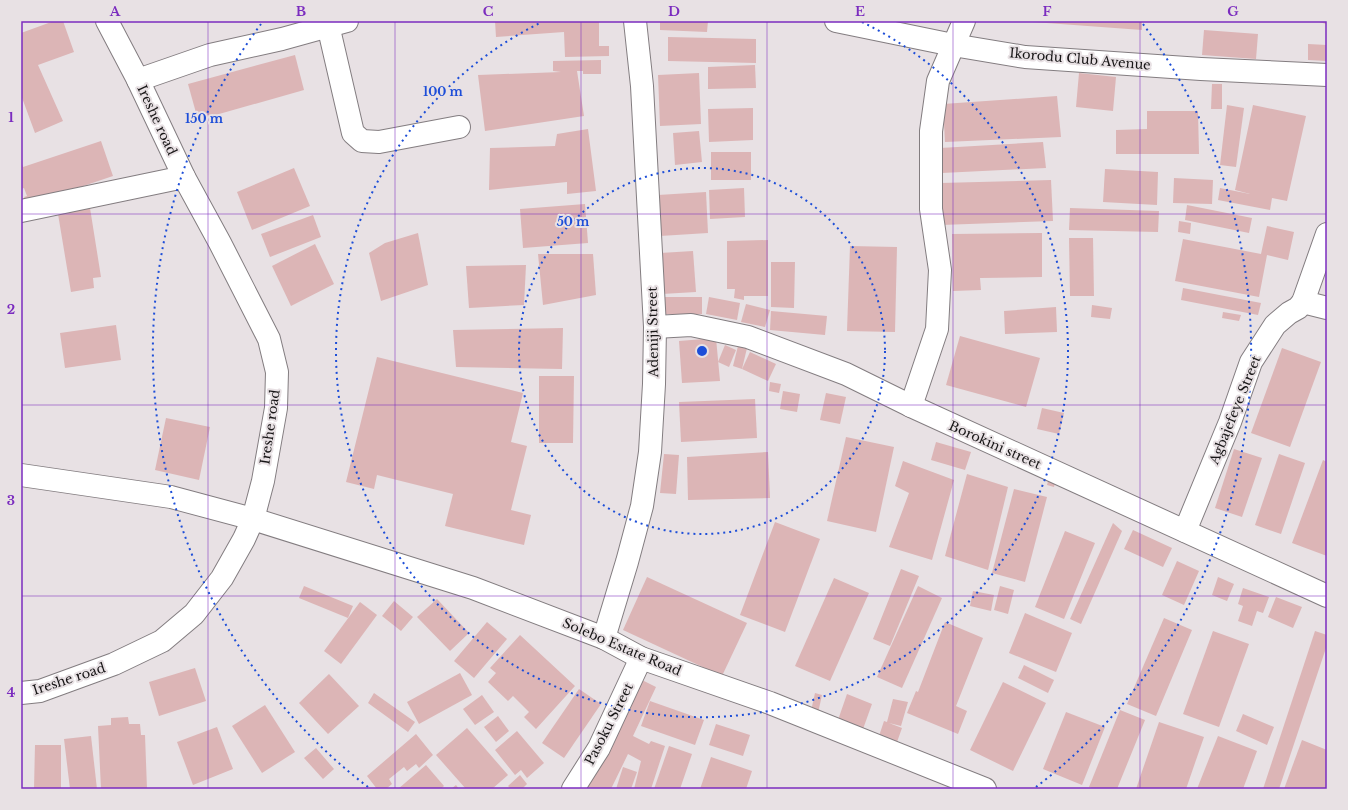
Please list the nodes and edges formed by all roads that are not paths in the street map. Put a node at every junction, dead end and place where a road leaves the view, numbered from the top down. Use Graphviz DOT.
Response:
graph roads {
  1 [pos="107,21"];
  2 [pos="635,21"];
  3 [pos="836,21"];
  4 [pos="964,21"];
  5 [pos="337,23"];
  6 [pos="953,46"];
  7 [pos="1327,75"];
  8 [pos="138,80"];
  9 [pos="458,127"];
  10 [pos="184,176"];
  11 [pos="21,211"];
  12 [pos="1327,234"];
  13 [pos="1303,302"];
  14 [pos="1327,308"];
  15 [pos="655,327"];
  16 [pos="911,406"];
  17 [pos="21,476"];
  18 [pos="254,519"];
  19 [pos="1185,531"];
  20 [pos="1327,596"];
  21 [pos="604,638"];
  22 [pos="641,658"];
  23 [pos="21,693"];
  24 [pos="573,789"];
  25 [pos="985,789"];
  1 -- 8 [label="street, Ireshe road"];
  2 -- 15 [label="street, Adeniji Street"];
  3 -- 6 [label="street, Ikorodu Club Avenue"];
  4 -- 6 [label="street"];
  5 -- 8 [label="street"];
  5 -- 9 [label="street"];
  6 -- 7 [label="street, Ikorodu Club Avenue"];
  6 -- 16 [label="street"];
  8 -- 10 [label="street, Ireshe road"];
  10 -- 11 [label="street"];
  10 -- 18 [label="street, Ireshe road"];
  12 -- 13 [label="street"];
  13 -- 14 [label="street"];
  13 -- 19 [label="street, Agbajefeye Street"];
  15 -- 16 [label="street, Borokini street"];
  15 -- 21 [label="street, Adeniji Street"];
  16 -- 19 [label="street, Borokini street"];
  17 -- 18 [label="street, Solebo Estate Road"];
  18 -- 21 [label="street, Solebo Estate Road"];
  18 -- 23 [label="street, Ireshe road"];
  19 -- 20 [label="street, Borokini street"];
  21 -- 22 [label="street, Solebo Estate Road"];
  22 -- 24 [label="street, Pasoku Street"];
  22 -- 25 [label="street, Solebo Estate Road"];
}
